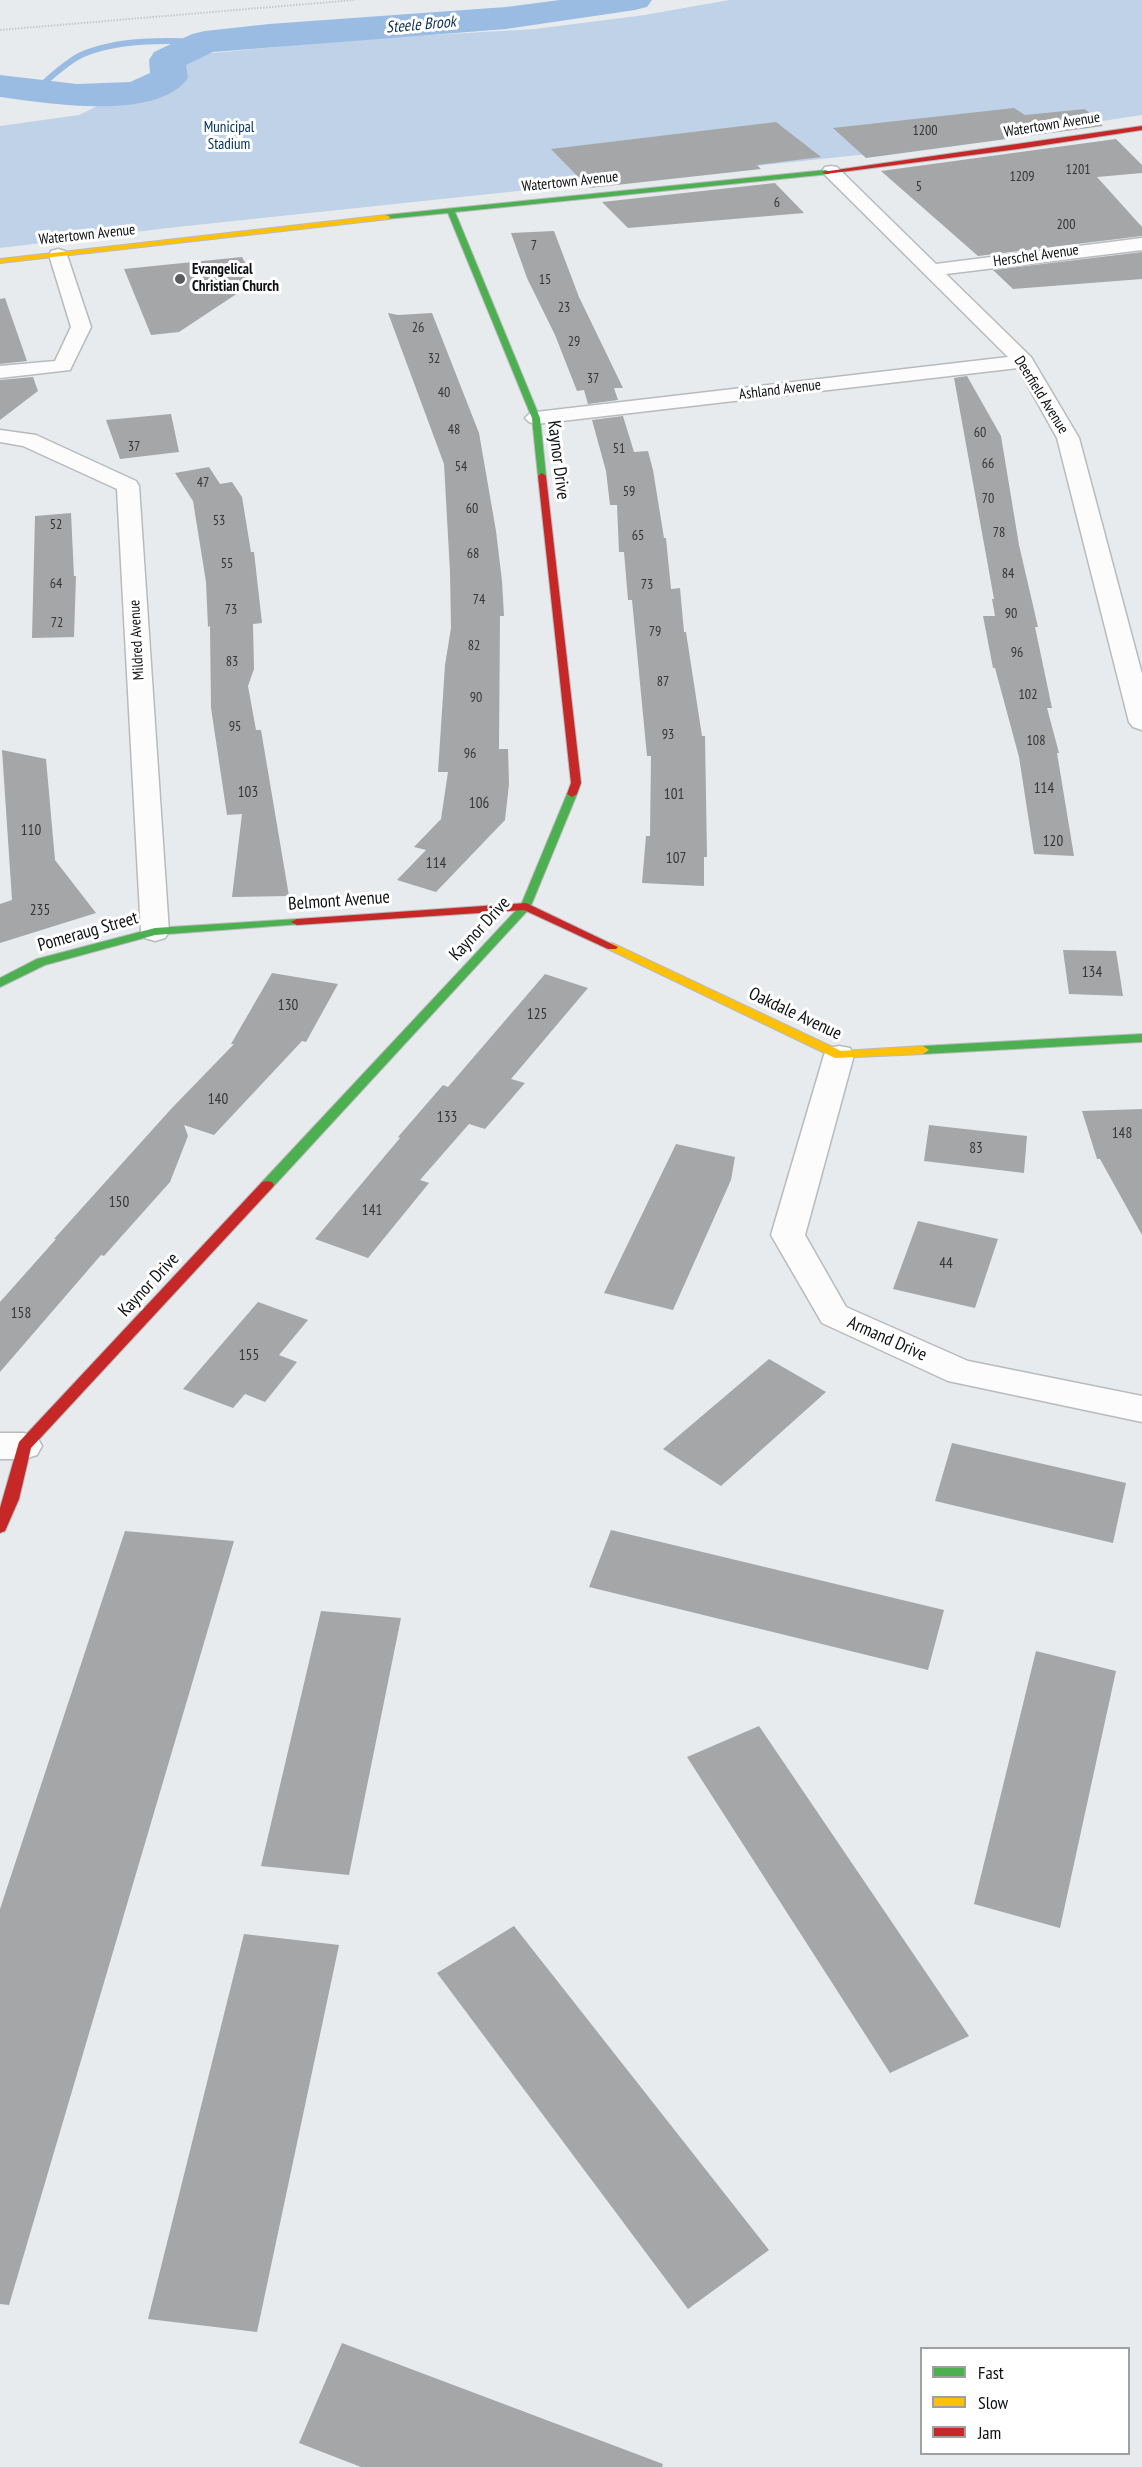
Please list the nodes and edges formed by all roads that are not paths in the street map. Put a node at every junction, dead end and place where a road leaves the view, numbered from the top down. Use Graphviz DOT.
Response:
graph roads {
  1 [pos="1142,128"];
  2 [pos="831,171"];
  3 [pos="450,210"];
  4 [pos="1142,243"];
  5 [pos="58,255"];
  6 [pos="0,261"];
  7 [pos="931,270"];
  8 [pos="1024,361"];
  9 [pos="0,372"];
  10 [pos="536,418"];
  11 [pos="0,436"];
  12 [pos="1142,722"];
  13 [pos="526,906"];
  14 [pos="154,932"];
  15 [pos="0,983"];
  16 [pos="1142,1038"];
  17 [pos="839,1055"];
  18 [pos="1142,1409"];
  19 [pos="12,1446"];
  20 [pos="0,1527"];
  1 -- 2 [label="street, Watertown Avenue"];
  2 -- 3 [label="street, Watertown Avenue"];
  2 -- 7 [label="street, Deerfield Avenue"];
  3 -- 5 [label="street, Watertown Avenue"];
  3 -- 10 [label="street, Kaynor Drive"];
  4 -- 7 [label="street, Herschel Avenue"];
  5 -- 6 [label="street, Watertown Avenue"];
  5 -- 9 [label="street"];
  7 -- 8 [label="street, Deerfield Avenue"];
  8 -- 10 [label="street, Ashland Avenue"];
  8 -- 12 [label="street, Deerfield Avenue"];
  10 -- 13 [label="street, Kaynor Drive"];
  11 -- 14 [label="street, Mildred Avenue"];
  13 -- 14 [label="street, Belmont Avenue"];
  13 -- 17 [label="street, Oakdale Avenue"];
  13 -- 19 [label="street, Kaynor Drive"];
  14 -- 15 [label="street, Pomeraug Street"];
  16 -- 17 [label="street, Oakdale Avenue"];
  17 -- 18 [label="street, Armand Drive"];
  19 -- 20 [label="street, Kaynor Drive"];
}
